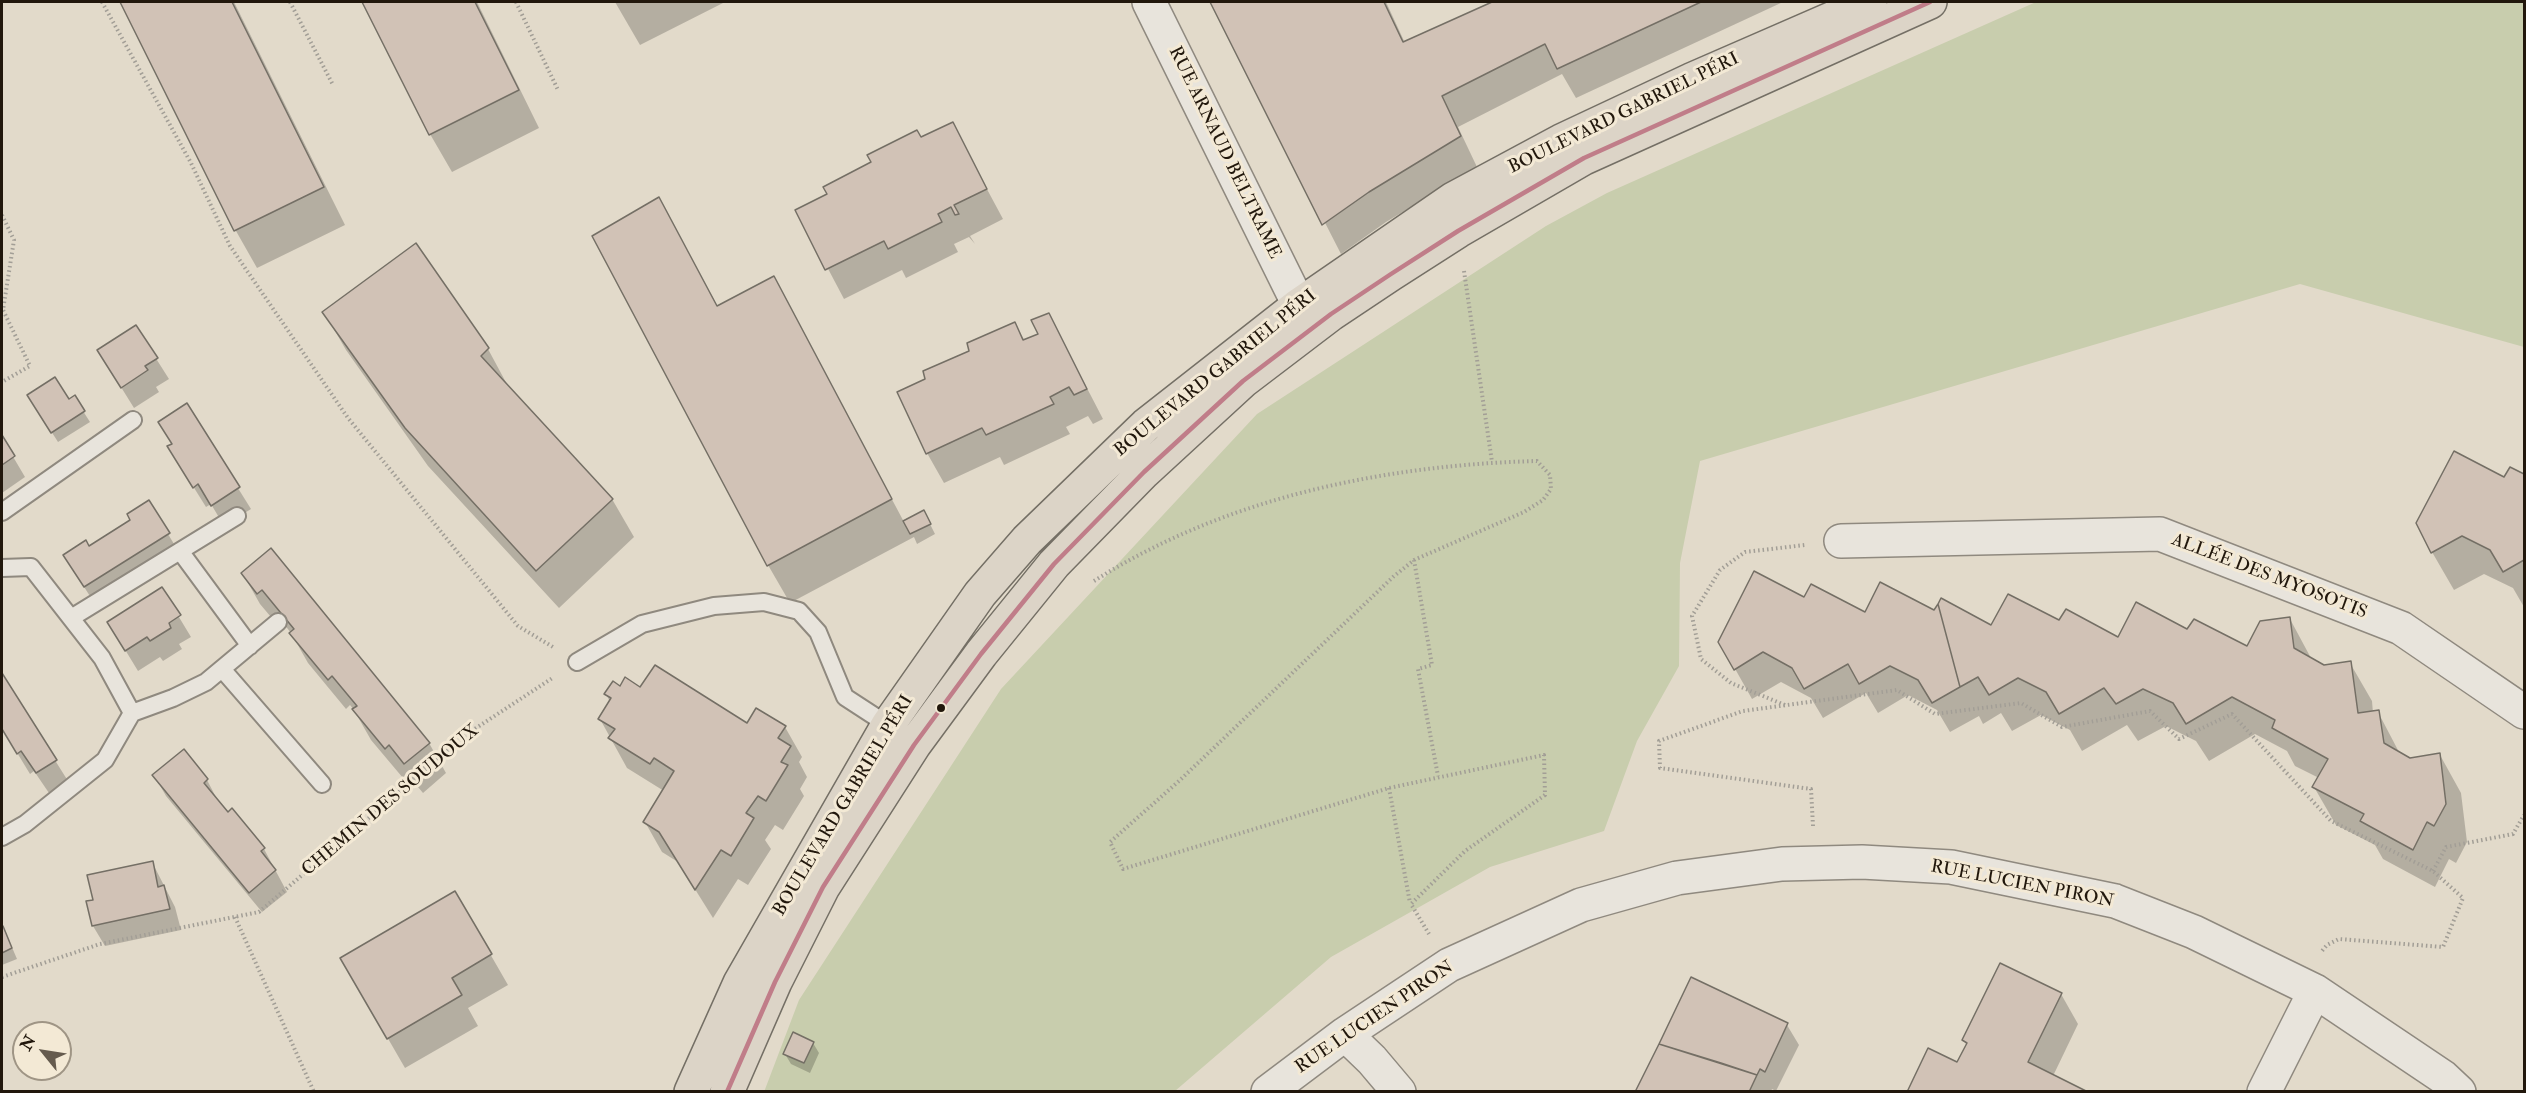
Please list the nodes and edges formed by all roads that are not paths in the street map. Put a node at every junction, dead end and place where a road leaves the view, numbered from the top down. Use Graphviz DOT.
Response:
graph roads {
  1 [pos="1149,2"];
  2 [pos="1870,2"];
  3 [pos="1930,2"];
  4 [pos="1299,304"];
  5 [pos="134,420"];
  6 [pos="2,512"];
  7 [pos="237,516"];
  8 [pos="1841,541"];
  9 [pos="180,551"];
  10 [pos="2,568"];
  11 [pos="71,618"];
  12 [pos="278,622"];
  13 [pos="250,646"];
  14 [pos="577,662"];
  15 [pos="222,669"];
  16 [pos="2524,712"];
  17 [pos="132,713"];
  18 [pos="888,725"];
  19 [pos="322,784"];
  20 [pos="2,837"];
  21 [pos="2315,991"];
  22 [pos="1345,1034"];
  23 [pos="691,1092"];
  24 [pos="727,1092"];
  25 [pos="1268,1092"];
  26 [pos="1399,1092"];
  27 [pos="2264,1092"];
  28 [pos="2459,1092"];
  1 -- 4 [label="street, RUE ARNAUD BELTRAME"];
  2 -- 4 [label="main road, BOULEVARD GABRIEL PÉRI"];
  3 -- 24 [label="main road, BOULEVARD GABRIEL PÉRI"];
  4 -- 18 [label="main road, BOULEVARD GABRIEL PÉRI"];
  5 -- 6 [label="lane"];
  7 -- 9 [label="lane"];
  8 -- 16 [label="street, ALLÉE DES MYOSOTIS"];
  9 -- 11 [label="lane"];
  9 -- 13 [label="lane"];
  10 -- 11 [label="lane"];
  11 -- 17 [label="lane"];
  12 -- 13 [label="lane"];
  13 -- 15 [label="lane"];
  14 -- 18 [label="lane"];
  15 -- 17 [label="lane"];
  15 -- 19 [label="lane"];
  17 -- 20 [label="lane"];
  18 -- 23 [label="main road, BOULEVARD GABRIEL PÉRI"];
  21 -- 22 [label="street, RUE LUCIEN PIRON"];
  21 -- 27 [label="street"];
  21 -- 28 [label="street, RUE LUCIEN PIRON"];
  22 -- 25 [label="street, RUE LUCIEN PIRON"];
  22 -- 26 [label="street"];
}
